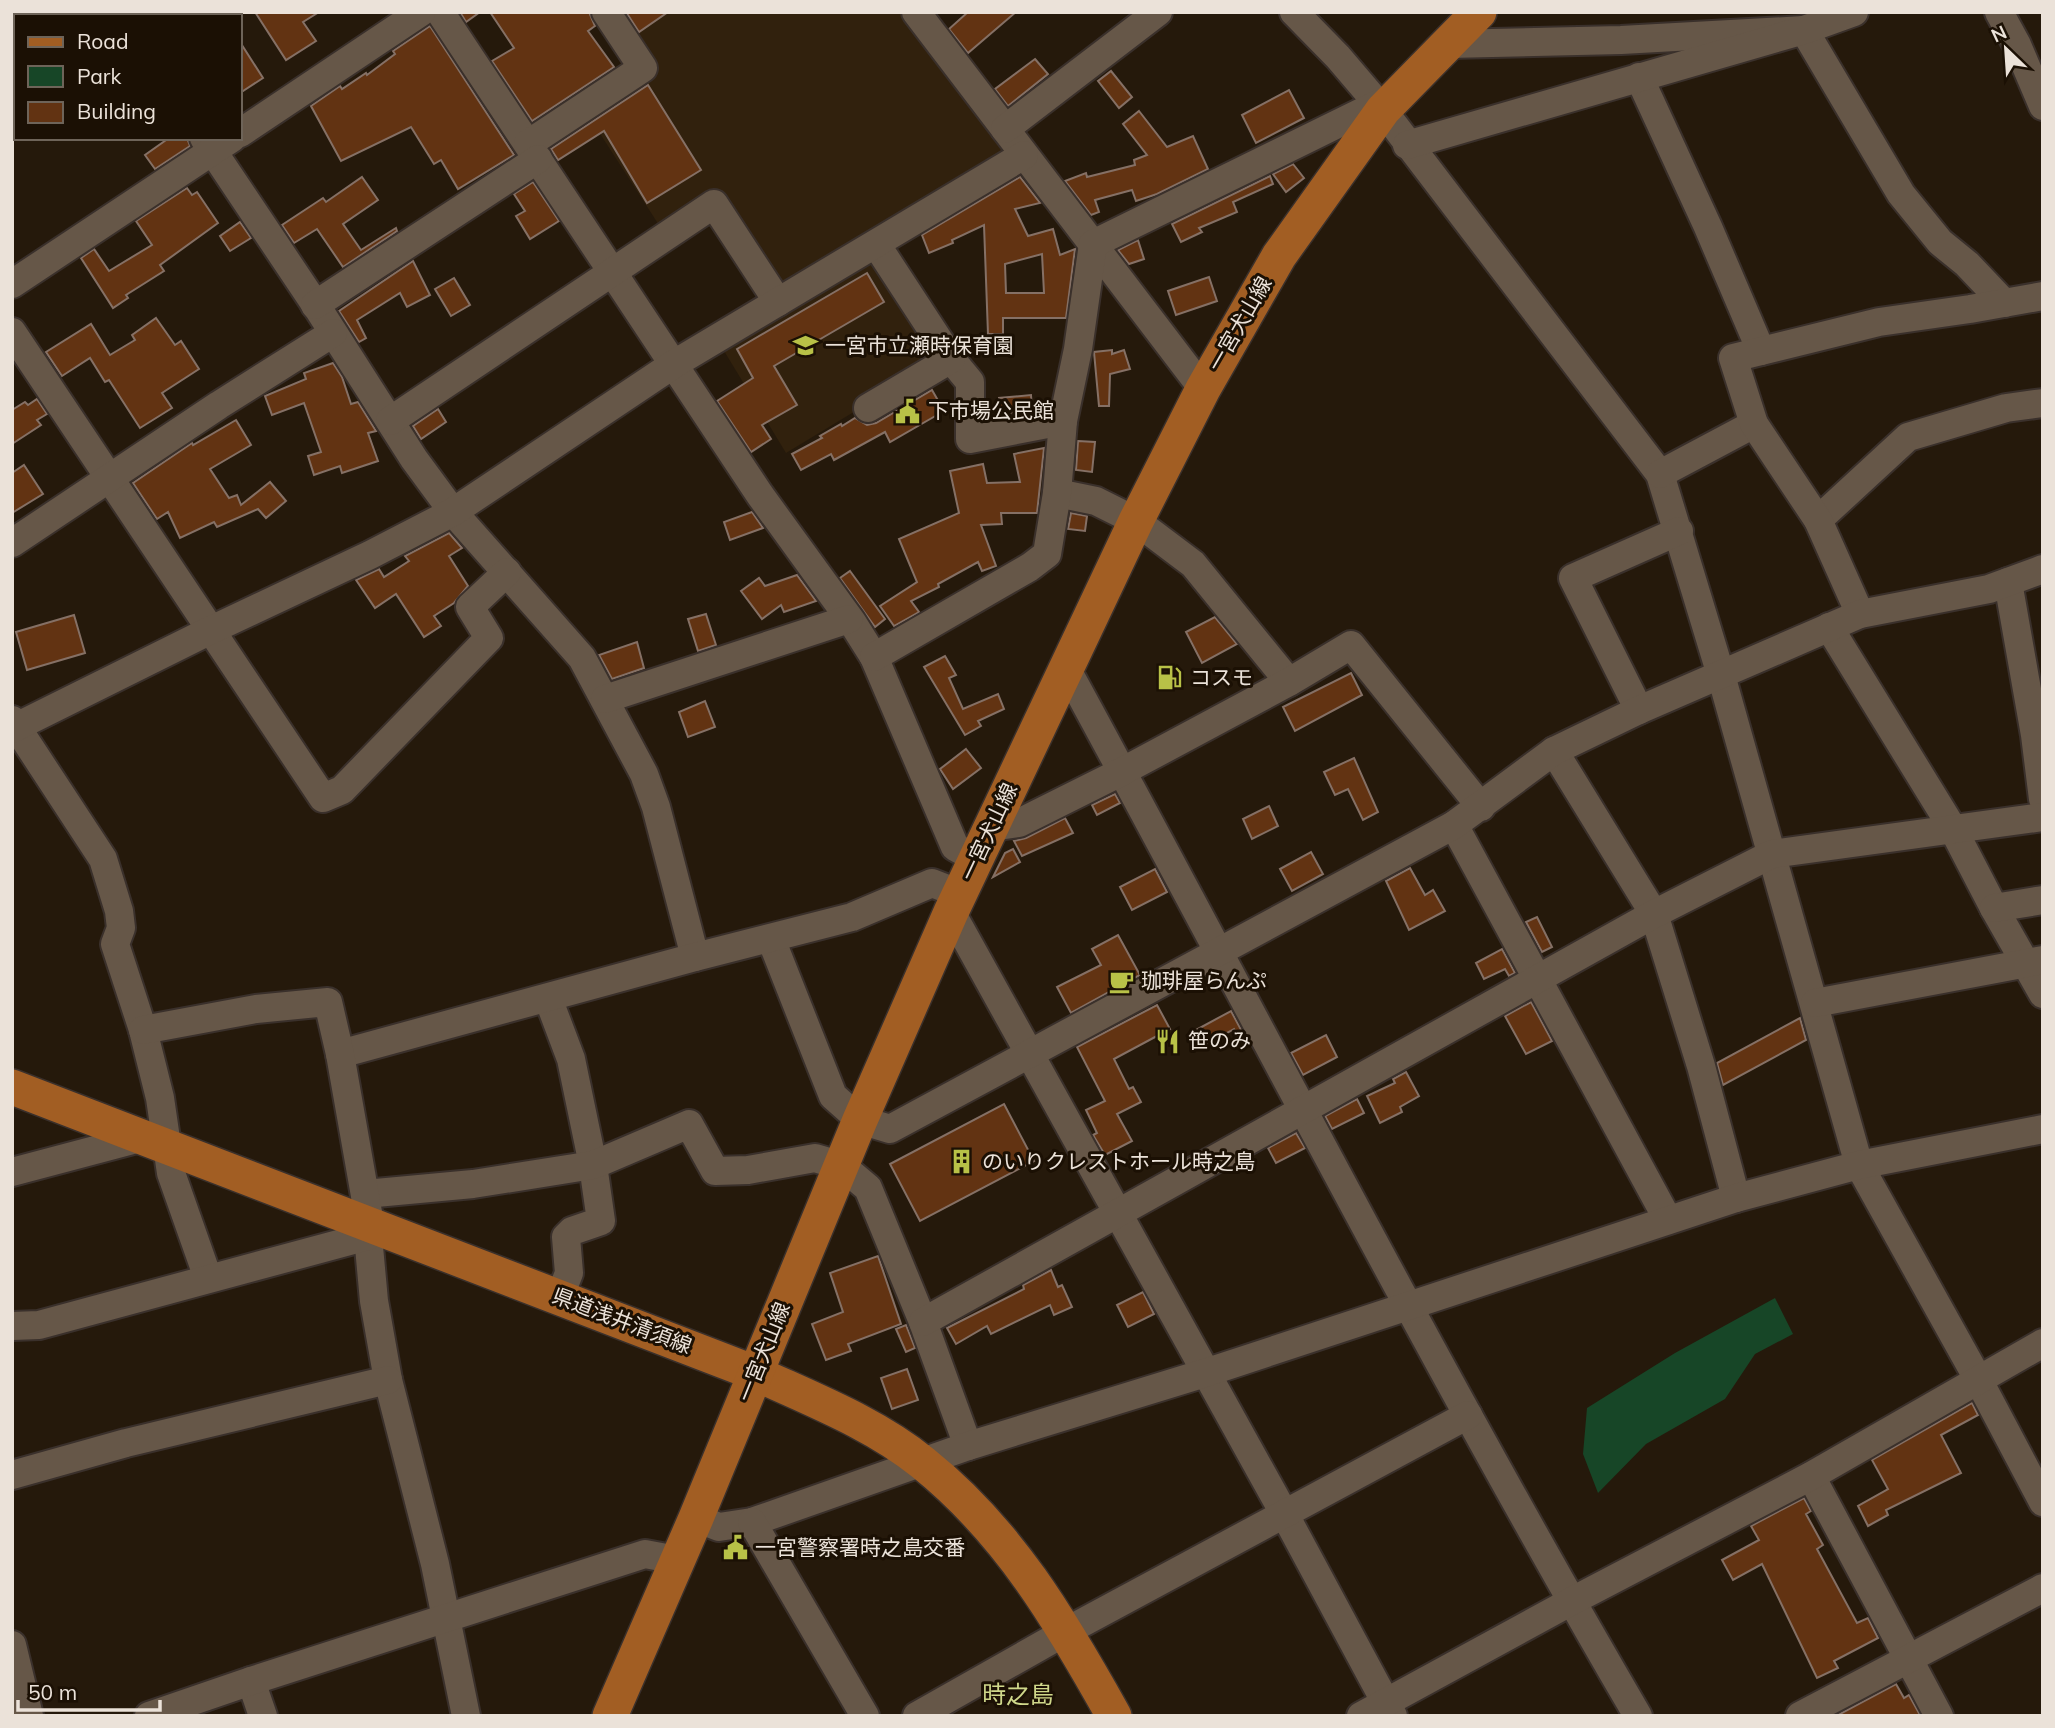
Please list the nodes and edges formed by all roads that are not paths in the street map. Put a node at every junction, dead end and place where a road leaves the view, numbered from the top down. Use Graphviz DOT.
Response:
graph roads {
  1 [pos="421,12"];
  2 [pos="440,12"];
  3 [pos="606,12"];
  4 [pos="916,12"];
  5 [pos="1158,12"];
  6 [pos="1294,12"];
  7 [pos="1854,12"];
  8 [pos="2000,12"];
  9 [pos="1476,13"];
  10 [pos="1804,30"];
  11 [pos="1448,44"];
  12 [pos="1639,77"];
  13 [pos="2043,106"];
  14 [pos="1380,107"];
  15 [pos="1005,129"];
  16 [pos="242,132"];
  17 [pos="216,143"];
  18 [pos="1407,145"];
  19 [pos="533,151"];
  20 [pos="1024,155"];
  21 [pos="876,244"];
  22 [pos="1093,244"];
  23 [pos="612,273"];
  24 [pos="12,284"];
  25 [pos="2043,296"];
  26 [pos="778,302"];
  27 [pos="2004,303"];
  28 [pos="315,305"];
  29 [pos="12,332"];
  30 [pos="333,333"];
  31 [pos="1761,351"];
  32 [pos="951,359"];
  33 [pos="674,364"];
  34 [pos="1203,388"];
  35 [pos="2043,403"];
  36 [pos="868,408"];
  37 [pos="390,421"];
  38 [pos="1063,421"];
  39 [pos="1754,424"];
  40 [pos="1660,474"];
  41 [pos="110,479"];
  42 [pos="1057,493"];
  43 [pos="453,512"];
  44 [pos="1818,520"];
  45 [pos="1136,521"];
  46 [pos="1679,531"];
  47 [pos="12,543"];
  48 [pos="2043,569"];
  49 [pos="507,572"];
  50 [pos="2008,582"];
  51 [pos="1860,614"];
  52 [pos="849,619"];
  53 [pos="1829,627"];
  54 [pos="211,630"];
  55 [pos="874,657"];
  56 [pos="1066,668"];
  57 [pos="1721,675"];
  58 [pos="1289,681"];
  59 [pos="605,699"];
  60 [pos="1640,710"];
  61 [pos="14,725"];
  62 [pos="1555,751"];
  63 [pos="1123,771"];
  64 [pos="2043,799"];
  65 [pos="1481,807"];
  66 [pos="2043,817"];
  67 [pos="1454,825"];
  68 [pos="991,827"];
  69 [pos="1953,829"];
  70 [pos="1772,854"];
  71 [pos="975,858"];
  72 [pos="2043,900"];
  73 [pos="955,903"];
  74 [pos="1994,908"];
  75 [pos="1654,914"];
  76 [pos="771,939"];
  77 [pos="1218,954"];
  78 [pos="695,957"];
  79 [pos="2035,962"];
  80 [pos="1538,980"];
  81 [pos="2043,994"];
  82 [pos="548,998"];
  83 [pos="1815,1003"];
  84 [pos="143,1030"];
  85 [pos="340,1054"];
  86 [pos="1031,1055"];
  87 [pos="12,1087"];
  88 [pos="1302,1110"];
  89 [pos="860,1121"];
  90 [pos="2043,1129"];
  91 [pos="155,1142"];
  92 [pos="593,1165"];
  93 [pos="1859,1165"];
  94 [pos="842,1166"];
  95 [pos="12,1172"];
  96 [pos="1736,1198"];
  97 [pos="1119,1212"];
  98 [pos="368,1218"];
  99 [pos="1668,1220"];
  100 [pos="208,1278"];
  101 [pos="560,1296"];
  102 [pos="1409,1306"];
  103 [pos="922,1322"];
  104 [pos="12,1325"];
  105 [pos="2043,1343"];
  106 [pos="755,1373"];
  107 [pos="1205,1373"];
  108 [pos="1978,1379"];
  109 [pos="388,1380"];
  110 [pos="1468,1415"];
  111 [pos="968,1446"];
  112 [pos="922,1461"];
  113 [pos="12,1475"];
  114 [pos="1811,1476"];
  115 [pos="2043,1502"];
  116 [pos="1285,1515"];
  117 [pos="696,1518"];
  118 [pos="752,1522"];
  119 [pos="677,1560"];
  120 [pos="2043,1588"];
  121 [pos="1572,1601"];
  122 [pos="444,1618"];
  123 [pos="1067,1631"];
  124 [pos="12,1645"];
  125 [pos="1908,1658"];
  126 [pos="251,1681"];
  127 [pos="1389,1709"];
  128 [pos="29,1716"];
  129 [pos="149,1716"];
  130 [pos="262,1716"];
  131 [pos="466,1716"];
  132 [pos="610,1716"];
  133 [pos="865,1716"];
  134 [pos="918,1716"];
  135 [pos="1114,1716"];
  136 [pos="1361,1716"];
  137 [pos="1638,1716"];
  138 [pos="1800,1716"];
  139 [pos="1939,1716"];
  1 -- 16 [label="street"];
  2 -- 19 [label="street"];
  3 -- 19 [label="street"];
  4 -- 15 [label="street"];
  5 -- 15 [label="street"];
  6 -- 14 [label="street"];
  7 -- 10 [label="street"];
  8 -- 13 [label="street"];
  9 -- 11 [label="main road, 一宮犬山線"];
  10 -- 11 [label="street"];
  10 -- 12 [label="street"];
  10 -- 27 [label="street"];
  11 -- 14 [label="main road, 一宮犬山線"];
  12 -- 18 [label="street"];
  12 -- 31 [label="street"];
  14 -- 18 [label="street"];
  14 -- 22 [label="street"];
  14 -- 34 [label="main road, 一宮犬山線"];
  15 -- 20 [label="street"];
  17 -- 24 [label="street"];
  17 -- 28 [label="street"];
  18 -- 40 [label="street"];
  19 -- 23 [label="street"];
  19 -- 28 [label="street"];
  20 -- 21 [label="street"];
  20 -- 22 [label="street"];
  21 -- 26 [label="street"];
  21 -- 32 [label="street"];
  22 -- 34 [label="street"];
  22 -- 38 [label="street"];
  23 -- 26 [label="street"];
  23 -- 33 [label="street"];
  23 -- 37 [label="street"];
  25 -- 27 [label="street"];
  26 -- 33 [label="street"];
  27 -- 31 [label="street"];
  28 -- 30 [label="street"];
  29 -- 41 [label="street"];
  30 -- 37 [label="street"];
  30 -- 41 [label="street"];
  31 -- 39 [label="street"];
  32 -- 36 [label="street"];
  32 -- 38 [label="street"];
  33 -- 43 [label="street"];
  33 -- 52 [label="street"];
  34 -- 45 [label="main road, 一宮犬山線"];
  35 -- 44 [label="street"];
  37 -- 43 [label="street"];
  38 -- 42 [label="street"];
  39 -- 40 [label="street"];
  39 -- 44 [label="street"];
  40 -- 46 [label="street"];
  41 -- 47 [label="street"];
  41 -- 54 [label="street"];
  42 -- 45 [label="street"];
  42 -- 55 [label="street"];
  43 -- 49 [label="street"];
  43 -- 54 [label="street"];
  44 -- 51 [label="street"];
  45 -- 56 [label="main road, 一宮犬山線"];
  45 -- 58 [label="street"];
  46 -- 57 [label="street"];
  46 -- 60 [label="street"];
  48 -- 50 [label="street"];
  49 -- 54 [label="street"];
  49 -- 59 [label="street"];
  50 -- 51 [label="street"];
  50 -- 64 [label="street"];
  51 -- 53 [label="street"];
  52 -- 55 [label="street"];
  52 -- 59 [label="street"];
  53 -- 57 [label="street"];
  53 -- 69 [label="street"];
  54 -- 61 [label="street"];
  55 -- 71 [label="street"];
  56 -- 63 [label="street"];
  56 -- 68 [label="main road, 一宮犬山線"];
  57 -- 60 [label="street"];
  57 -- 70 [label="street"];
  58 -- 63 [label="street"];
  58 -- 65 [label="street"];
  59 -- 78 [label="street"];
  60 -- 62 [label="street"];
  61 -- 84 [label="street"];
  62 -- 65 [label="street"];
  62 -- 75 [label="street"];
  63 -- 68 [label="street"];
  63 -- 77 [label="street"];
  65 -- 67 [label="street"];
  66 -- 69 [label="street"];
  67 -- 77 [label="street"];
  67 -- 80 [label="street"];
  68 -- 71 [label="main road, 一宮犬山線"];
  69 -- 70 [label="street"];
  69 -- 74 [label="street"];
  70 -- 75 [label="street"];
  70 -- 83 [label="street"];
  71 -- 73 [label="main road, 一宮犬山線"];
  72 -- 74 [label="street"];
  73 -- 76 [label="street"];
  73 -- 86 [label="street"];
  73 -- 89 [label="main road, 一宮犬山線"];
  74 -- 79 [label="street"];
  75 -- 80 [label="street"];
  75 -- 96 [label="street"];
  76 -- 78 [label="street"];
  76 -- 89 [label="street"];
  77 -- 86 [label="street"];
  77 -- 88 [label="street"];
  78 -- 82 [label="street"];
  79 -- 81 [label="street"];
  79 -- 83 [label="street"];
  80 -- 88 [label="street"];
  80 -- 99 [label="street"];
  82 -- 85 [label="street"];
  82 -- 92 [label="street"];
  83 -- 93 [label="street"];
  84 -- 85 [label="street"];
  84 -- 91 [label="street"];
  85 -- 98 [label="street"];
  86 -- 89 [label="street"];
  86 -- 97 [label="street"];
  87 -- 91 [label="main road, 県道浅井清須線"];
  88 -- 97 [label="street"];
  88 -- 102 [label="street"];
  89 -- 94 [label="main road, 一宮犬山線"];
  90 -- 93 [label="street"];
  91 -- 95 [label="street"];
  91 -- 98 [label="main road, 県道浅井清須線"];
  91 -- 100 [label="street"];
  92 -- 94 [label="street"];
  92 -- 98 [label="street"];
  92 -- 101 [label="street"];
  93 -- 96 [label="street"];
  93 -- 108 [label="street"];
  94 -- 103 [label="street"];
  94 -- 106 [label="main road, 一宮犬山線"];
  96 -- 99 [label="street"];
  97 -- 103 [label="street"];
  97 -- 107 [label="street"];
  98 -- 100 [label="street"];
  98 -- 101 [label="main road, 県道浅井清須線"];
  98 -- 109 [label="street"];
  99 -- 102 [label="street"];
  100 -- 104 [label="street"];
  101 -- 106 [label="main road, 県道浅井清須線"];
  102 -- 107 [label="street"];
  102 -- 110 [label="street"];
  103 -- 111 [label="street"];
  105 -- 108 [label="street"];
  106 -- 112 [label="main road, 県道浅井清須線"];
  106 -- 117 [label="main road, 一宮犬山線"];
  107 -- 111 [label="street"];
  107 -- 116 [label="street"];
  108 -- 114 [label="street"];
  108 -- 115 [label="street"];
  109 -- 113 [label="street"];
  109 -- 122 [label="street"];
  110 -- 116 [label="street"];
  110 -- 121 [label="street"];
  111 -- 112 [label="street"];
  112 -- 118 [label="street"];
  112 -- 123 [label="main road, 県道浅井清須線"];
  114 -- 121 [label="street"];
  114 -- 125 [label="street"];
  116 -- 123 [label="street"];
  116 -- 127 [label="street"];
  117 -- 118 [label="street"];
  117 -- 119 [label="main road, 一宮犬山線"];
  118 -- 133 [label="street"];
  119 -- 122 [label="street"];
  119 -- 132 [label="main road, 一宮犬山線"];
  120 -- 125 [label="street"];
  121 -- 127 [label="street"];
  121 -- 137 [label="street"];
  122 -- 126 [label="street"];
  122 -- 131 [label="street"];
  123 -- 134 [label="street"];
  123 -- 135 [label="main road, 県道浅井清須線"];
  124 -- 128 [label="street"];
  125 -- 138 [label="street"];
  125 -- 139 [label="street"];
  126 -- 129 [label="street"];
  126 -- 130 [label="street"];
  127 -- 136 [label="street"];
}
